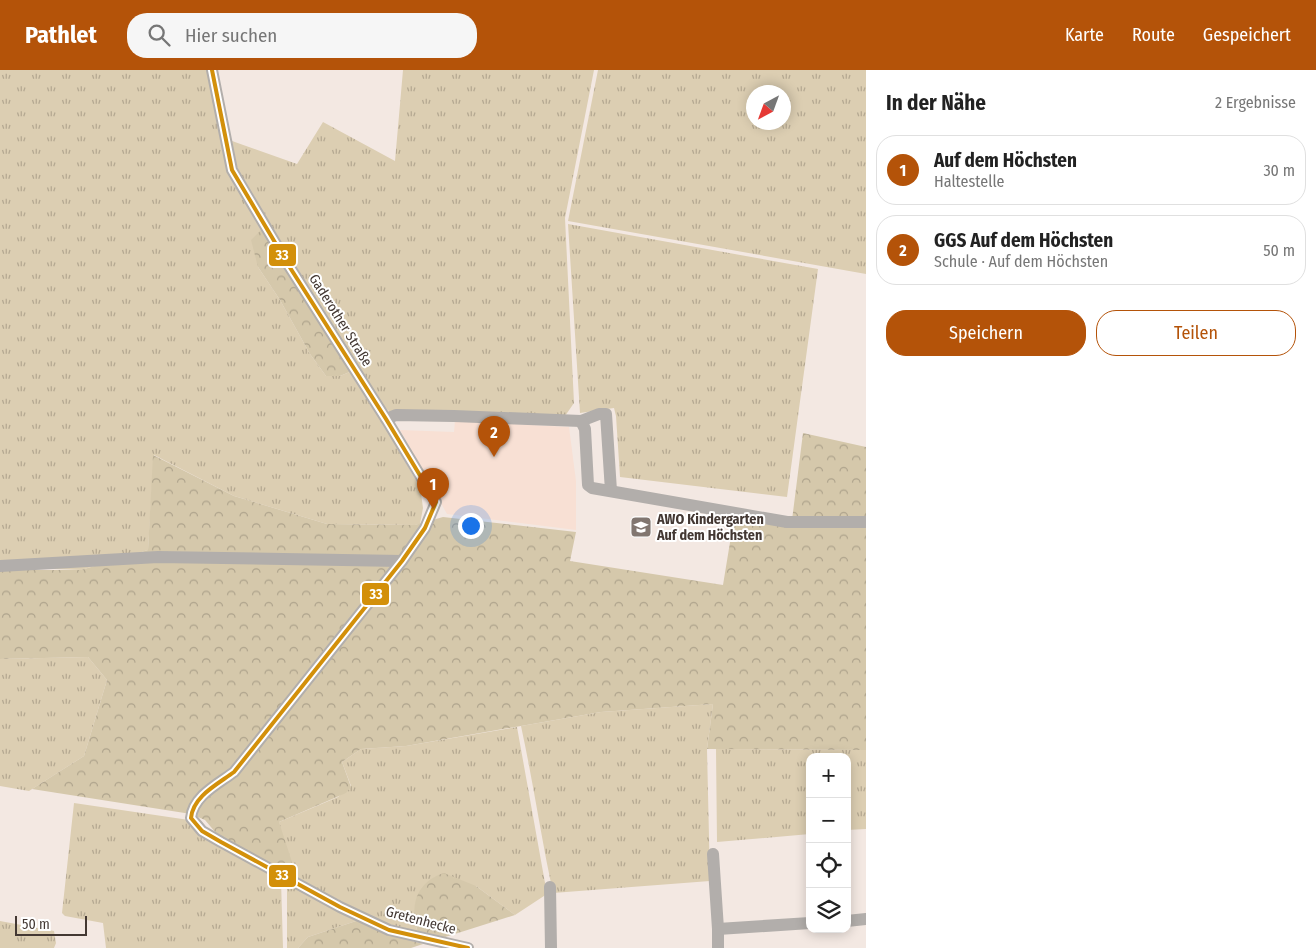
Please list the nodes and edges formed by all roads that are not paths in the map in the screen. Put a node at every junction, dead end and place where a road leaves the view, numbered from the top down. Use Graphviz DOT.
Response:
graph roads {
  1 [pos="212,70"];
  2 [pos="386,419"];
  3 [pos="581,421"];
  4 [pos="611,491"];
  5 [pos="866,522"];
  6 [pos="402,562"];
  7 [pos="0,566"];
  8 [pos="713,854"];
  9 [pos="550,887"];
  10 [pos="866,919"];
  11 [pos="851,921"];
  12 [pos="806,923"];
  13 [pos="718,929"];
  14 [pos="468,948"];
  15 [pos="551,948"];
  16 [pos="718,948"];
  1 -- 2 [label="street, Gaderother Straße"];
  2 -- 3 [label="street"];
  2 -- 6 [label="street, Gaderother Straße"];
  3 -- 4 [label="street"];
  3 -- 4 [label="street"];
  4 -- 5 [label="street"];
  6 -- 7 [label="street"];
  6 -- 14 [label="street, Gretenhecke"];
  8 -- 13 [label="street"];
  9 -- 15 [label="street"];
  10 -- 11 [label="street"];
  12 -- 13 [label="street"];
  13 -- 16 [label="street"];
}
